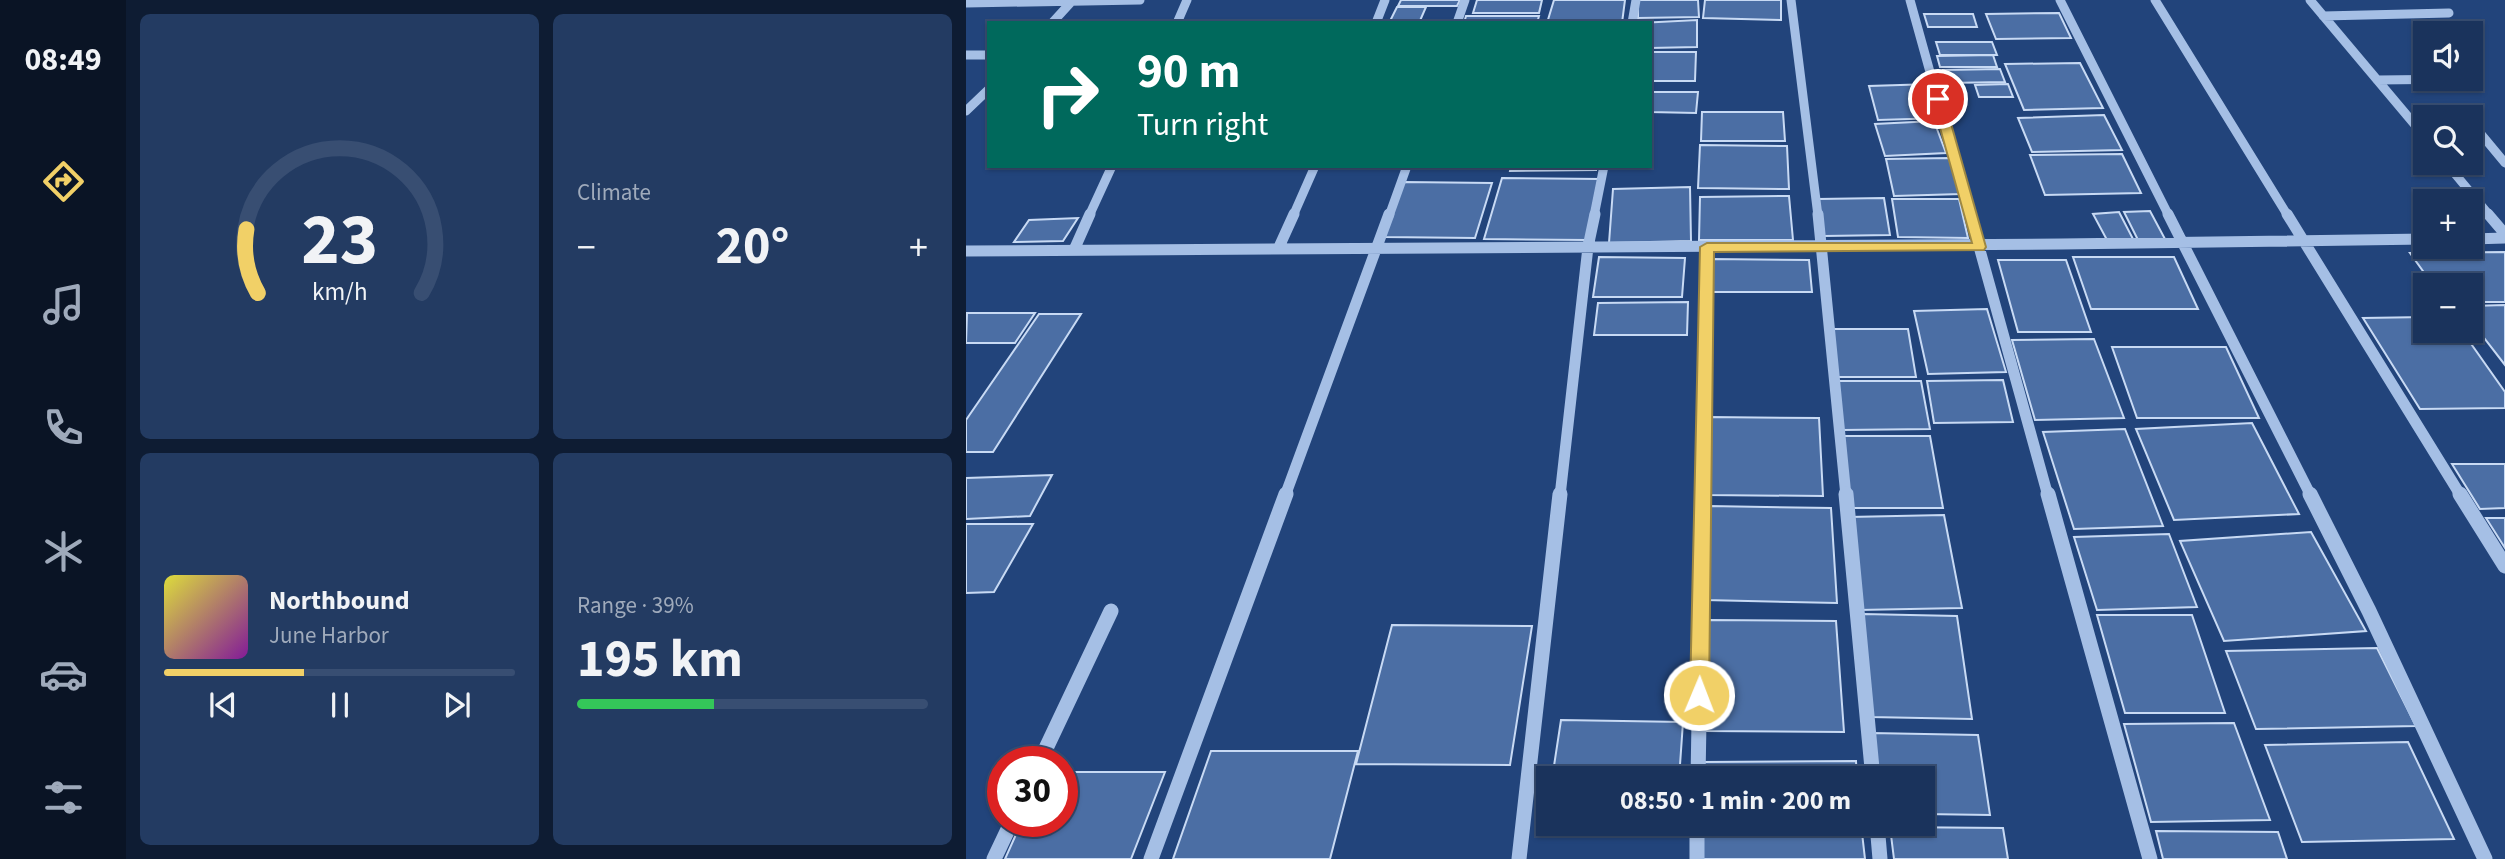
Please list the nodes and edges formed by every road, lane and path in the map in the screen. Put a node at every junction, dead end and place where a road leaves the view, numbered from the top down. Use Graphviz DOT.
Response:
graph roads {
  1 [pos="1139,0"];
  2 [pos="1187,0"];
  3 [pos="1385,0"];
  4 [pos="1465,0"];
  5 [pos="1636,0"];
  6 [pos="1791,0"];
  7 [pos="1910,0"];
  8 [pos="2060,0"];
  9 [pos="2155,0"];
  10 [pos="2310,0"];
  11 [pos="1072,1"];
  12 [pos="966,3"];
  13 [pos="2449,13"];
  14 [pos="2323,16"];
  15 [pos="1054,21"];
  16 [pos="1178,21"];
  17 [pos="1377,21"];
  18 [pos="1458,21"];
  19 [pos="1632,21"];
  20 [pos="966,55"];
  21 [pos="987,55"];
  22 [pos="2377,80"];
  23 [pos="2413,80"];
  24 [pos="987,91"];
  25 [pos="968,108"];
  26 [pos="2413,123"];
  27 [pos="2483,136"];
  28 [pos="2505,163"];
  29 [pos="1111,168"];
  30 [pos="1314,168"];
  31 [pos="1406,168"];
  32 [pos="1604,168"];
  33 [pos="2456,175"];
  34 [pos="2505,236"];
  35 [pos="2483,238"];
  36 [pos="2413,239"];
  37 [pos="2305,242"];
  38 [pos="2183,244"];
  39 [pos="1279,247"];
  40 [pos="1379,247"];
  41 [pos="1588,247"];
  42 [pos="1707,247"];
  43 [pos="1822,247"];
  44 [pos="1979,247"];
  45 [pos="1074,250"];
  46 [pos="966,251"];
  47 [pos="2505,566"];
  48 [pos="1111,611"];
  49 [pos="1047,746"];
  50 [pos="1698,766"];
  51 [pos="1872,766"];
  52 [pos="1697,836"];
  53 [pos="1878,836"];
  54 [pos="1004,837"];
  55 [pos="994,859"];
  56 [pos="1152,859"];
  57 [pos="1519,859"];
  58 [pos="1697,859"];
  59 [pos="1880,859"];
  60 [pos="2150,859"];
  61 [pos="2485,859"];
  1 -- 11 [label="street"];
  2 -- 16 [label="street"];
  3 -- 17 [label="street"];
  4 -- 18 [label="street"];
  5 -- 19 [label="street"];
  6 -- 43 [label="street"];
  7 -- 44 [label="street"];
  8 -- 38 [label="street"];
  9 -- 37 [label="street"];
  10 -- 14 [label="street"];
  11 -- 12 [label="street"];
  11 -- 15 [label="street"];
  13 -- 14 [label="street"];
  14 -- 22 [label="street"];
  20 -- 21 [label="street"];
  22 -- 23 [label="street"];
  22 -- 26 [label="street"];
  24 -- 25 [label="street"];
  27 -- 28 [label="street"];
  29 -- 45 [label="street"];
  30 -- 39 [label="street"];
  31 -- 40 [label="street"];
  32 -- 41 [label="street"];
  33 -- 34 [label="street"];
  34 -- 35 [label="street"];
  36 -- 37 [label="street"];
  37 -- 38 [label="street"];
  37 -- 47 [label="street"];
  38 -- 44 [label="street"];
  38 -- 61 [label="street"];
  39 -- 40 [label="street"];
  39 -- 45 [label="street"];
  40 -- 41 [label="street"];
  40 -- 56 [label="street"];
  41 -- 42 [label="street"];
  41 -- 57 [label="street"];
  42 -- 43 [label="street"];
  42 -- 50 [label="street"];
  43 -- 44 [label="street"];
  43 -- 51 [label="street"];
  44 -- 60 [label="street"];
  45 -- 46 [label="street"];
  48 -- 49 [label="street"];
  52 -- 58 [label="street"];
  53 -- 59 [label="street"];
  54 -- 55 [label="street"];
}
